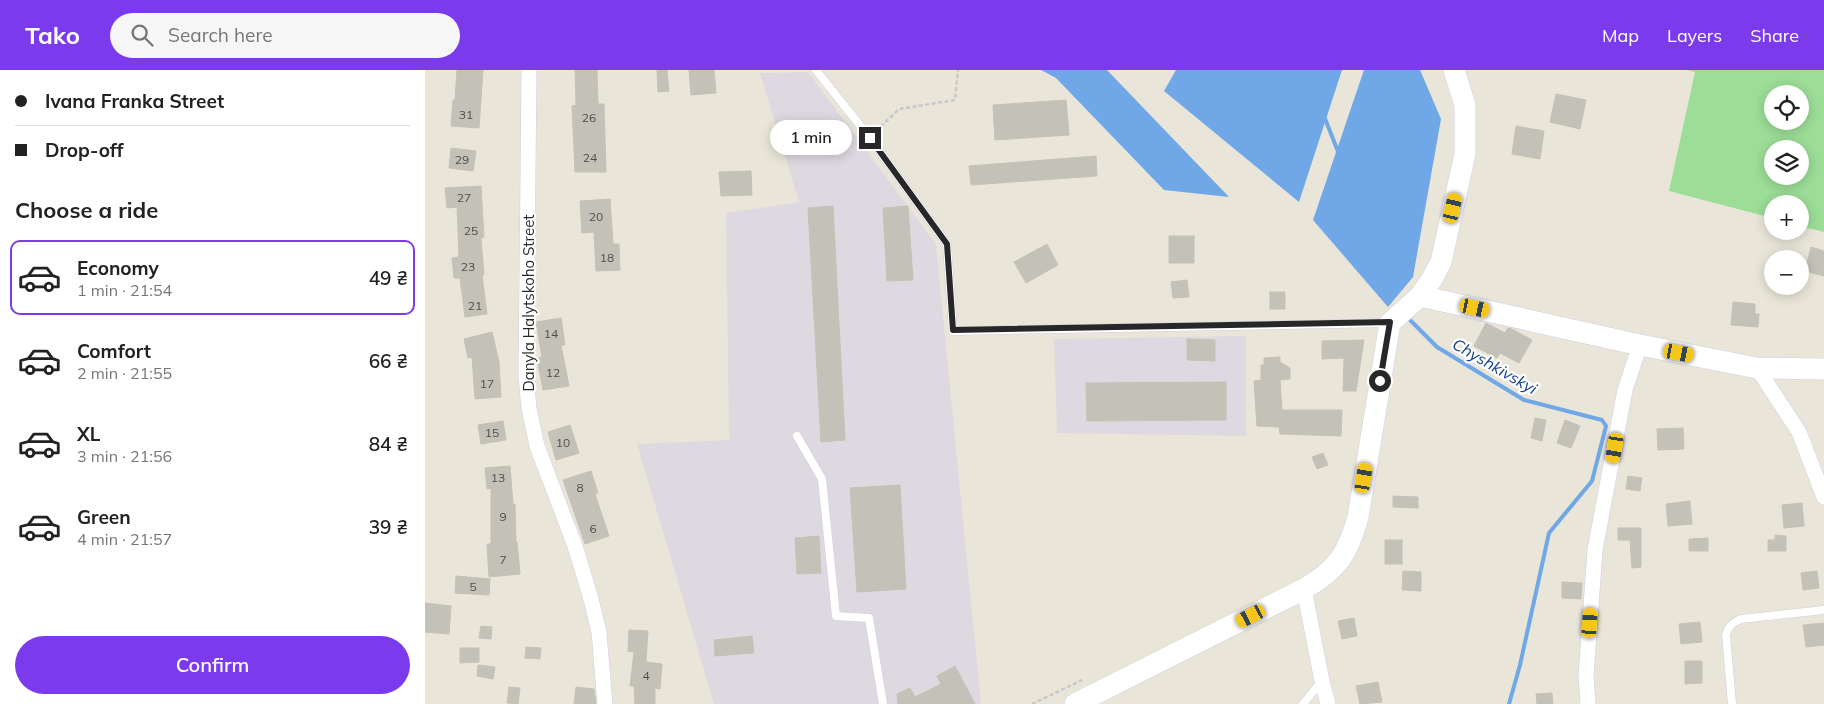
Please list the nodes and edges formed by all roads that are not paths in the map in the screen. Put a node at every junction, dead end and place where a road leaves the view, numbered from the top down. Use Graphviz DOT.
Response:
graph roads {
  1 [pos="529,70"];
  2 [pos="816,70"];
  3 [pos="1454,70"];
  4 [pos="1405,309"];
  5 [pos="1640,345"];
  6 [pos="1757,368"];
  7 [pos="1824,369"];
  8 [pos="797,436"];
  9 [pos="1824,497"];
  10 [pos="1304,589"];
  11 [pos="1824,610"];
  12 [pos="1322,681"];
  13 [pos="605,704"];
  14 [pos="883,704"];
  15 [pos="1075,704"];
  16 [pos="1303,704"];
  17 [pos="1328,704"];
  18 [pos="1588,704"];
  19 [pos="1732,704"];
  1 -- 13 [label="street, Danyla Halytskoho Street"];
  2 -- 4 [label="lane"];
  3 -- 4 [label="street"];
  4 -- 5 [label="street"];
  4 -- 10 [label="street"];
  5 -- 6 [label="street"];
  5 -- 18 [label="street"];
  6 -- 7 [label="street"];
  6 -- 9 [label="street"];
  8 -- 14 [label="lane"];
  10 -- 12 [label="street"];
  10 -- 15 [label="street"];
  11 -- 19 [label="lane"];
  12 -- 16 [label="lane"];
  12 -- 17 [label="street"];
}
